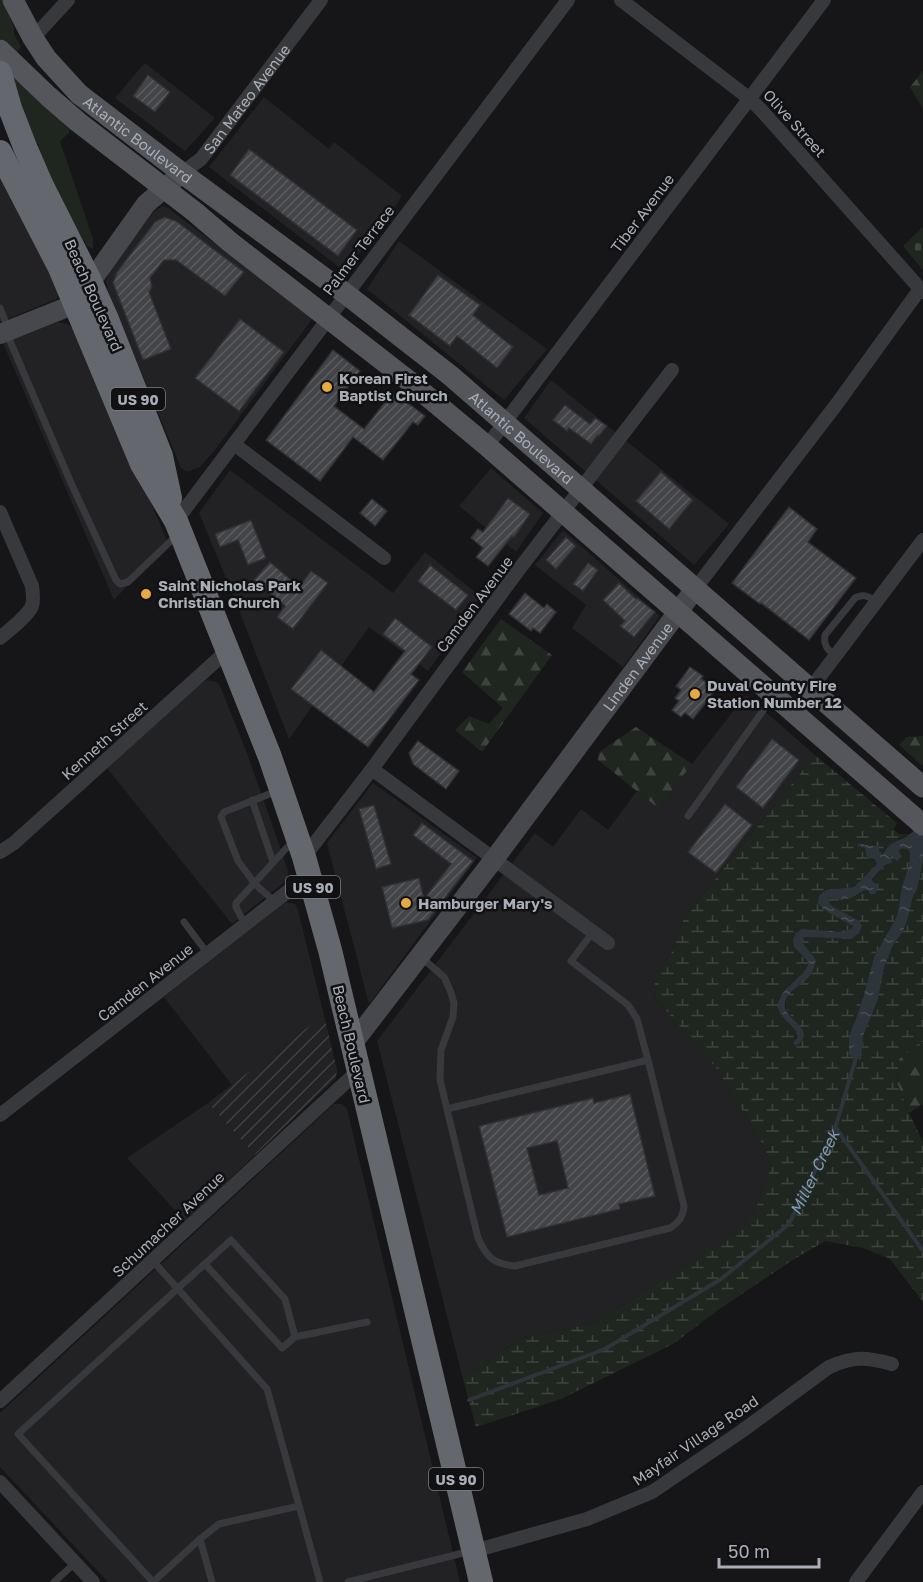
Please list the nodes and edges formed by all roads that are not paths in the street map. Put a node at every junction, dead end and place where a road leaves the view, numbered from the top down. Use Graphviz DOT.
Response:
graph roads {
  1 [pos="13,0"];
  2 [pos="68,0"];
  3 [pos="321,0"];
  4 [pos="568,0"];
  5 [pos="621,0"];
  6 [pos="824,0"];
  7 [pos="33,38"];
  8 [pos="0,51"];
  9 [pos="0,73"];
  10 [pos="750,99"];
  11 [pos="0,152"];
  12 [pos="182,173"];
  13 [pos="164,188"];
  14 [pos="90,280"];
  15 [pos="922,290"];
  16 [pos="346,294"];
  17 [pos="75,304"];
  18 [pos="0,308"];
  19 [pos="328,318"];
  20 [pos="5,332"];
  21 [pos="672,370"];
  22 [pos="505,423"];
  23 [pos="234,444"];
  24 [pos="487,446"];
  25 [pos="582,489"];
  26 [pos="0,512"];
  27 [pos="564,512"];
  28 [pos="178,526"];
  29 [pos="923,540"];
  30 [pos="384,558"];
  31 [pos="695,589"];
  32 [pos="877,601"];
  33 [pos="679,612"];
  34 [pos="0,638"];
  35 [pos="228,650"];
  36 [pos="836,656"];
  37 [pos="811,689"];
  38 [pos="774,696"];
  39 [pos="793,712"];
  40 [pos="372,769"];
  41 [pos="923,787"];
  42 [pos="282,790"];
  43 [pos="252,800"];
  44 [pos="688,816"];
  45 [pos="918,821"];
  46 [pos="0,852"];
  47 [pos="303,857"];
  48 [pos="495,858"];
  49 [pos="273,862"];
  50 [pos="255,884"];
  51 [pos="275,902"];
  52 [pos="184,922"];
  53 [pos="245,925"];
  54 [pos="593,932"];
  55 [pos="608,943"];
  56 [pos="208,954"];
  57 [pos="420,956"];
  58 [pos="353,1043"];
  59 [pos="648,1060"];
  60 [pos="358,1071"];
  61 [pos="447,1109"];
  62 [pos="0,1115"];
  63 [pos="153,1261"];
  64 [pos="205,1264"];
  65 [pos="178,1289"];
  66 [pos="367,1322"];
  67 [pos="295,1337"];
  68 [pos="892,1364"];
  69 [pos="0,1401"];
  70 [pos="0,1482"];
  71 [pos="923,1492"];
  72 [pos="919,1503"];
  73 [pos="299,1506"];
  74 [pos="200,1539"];
  75 [pos="474,1551"];
  76 [pos="75,1563"];
  77 [pos="54,1582"];
  78 [pos="93,1582"];
  79 [pos="153,1582"];
  80 [pos="212,1582"];
  81 [pos="320,1582"];
  82 [pos="348,1582"];
  83 [pos="481,1582"];
  84 [pos="856,1582"];
  1 -- 7 [label="main road, Atlantic Boulevard"];
  2 -- 7 [label="street"];
  3 -- 12 [label="street, San Mateo Avenue"];
  4 -- 16 [label="street, Palmer Terrace"];
  5 -- 10 [label="street, Olive Street"];
  6 -- 10 [label="street, Tiber Avenue"];
  7 -- 12 [label="main road, Atlantic Boulevard"];
  8 -- 13 [label="main road, Atlantic Boulevard"];
  9 -- 14 [label="highway, Beach Boulevard / US 90"];
  10 -- 15 [label="street, Olive Street"];
  10 -- 22 [label="street, Tiber Avenue"];
  11 -- 17 [label="highway, Beach Boulevard / US 90"];
  12 -- 13 [label="street, San Mateo Avenue"];
  12 -- 16 [label="main road, Atlantic Boulevard"];
  13 -- 14 [label="street, San Mateo Avenue"];
  13 -- 19 [label="main road, Atlantic Boulevard"];
  14 -- 17 [label="street, San Mateo Avenue"];
  14 -- 28 [label="highway, Beach Boulevard / US 90"];
  15 -- 31 [label="street, Linden Avenue"];
  16 -- 19 [label="street, Palmer Terrace"];
  16 -- 22 [label="main road, Atlantic Boulevard"];
  17 -- 20 [label="street"];
  17 -- 28 [label="highway, Beach Boulevard / US 90"];
  18 -- 20 [label="lane"];
  19 -- 23 [label="street, Palmer Terrace"];
  19 -- 24 [label="main road, Atlantic Boulevard"];
  20 -- 28 [label="lane"];
  21 -- 25 [label="street, Camden Avenue"];
  22 -- 24 [label="street, Tiber Avenue"];
  22 -- 25 [label="main road, Atlantic Boulevard"];
  23 -- 28 [label="street, Palmer Terrace"];
  23 -- 30 [label="street"];
  24 -- 27 [label="main road, Atlantic Boulevard"];
  25 -- 27 [label="street, Camden Avenue"];
  25 -- 31 [label="main road, Atlantic Boulevard"];
  26 -- 34 [label="street"];
  27 -- 33 [label="main road, Atlantic Boulevard"];
  27 -- 40 [label="street, Camden Avenue"];
  28 -- 35 [label="highway, Beach Boulevard / US 90"];
  29 -- 32 [label="street"];
  31 -- 33 [label="street, Linden Avenue"];
  31 -- 37 [label="main road, Atlantic Boulevard"];
  32 -- 36 [label="street"];
  32 -- 36 [label="lane"];
  33 -- 38 [label="main road, Atlantic Boulevard"];
  33 -- 48 [label="street, Linden Avenue"];
  35 -- 42 [label="highway, Beach Boulevard / US 90"];
  35 -- 46 [label="street, Kenneth Street"];
  36 -- 37 [label="street"];
  37 -- 39 [label="street"];
  37 -- 41 [label="main road, Atlantic Boulevard"];
  38 -- 39 [label="main road, Atlantic Boulevard"];
  38 -- 44 [label="lane"];
  39 -- 45 [label="main road, Atlantic Boulevard"];
  40 -- 47 [label="street, Camden Avenue"];
  40 -- 48 [label="street"];
  42 -- 43 [label="lane"];
  42 -- 47 [label="highway, Beach Boulevard / US 90"];
  43 -- 49 [label="lane"];
  43 -- 50 [label="lane"];
  47 -- 49 [label="lane"];
  47 -- 51 [label="street, Camden Avenue"];
  47 -- 58 [label="highway, Beach Boulevard / US 90"];
  48 -- 54 [label="street"];
  48 -- 57 [label="street, Linden Avenue"];
  49 -- 50 [label="lane"];
  50 -- 51 [label="lane"];
  50 -- 53 [label="lane"];
  51 -- 53 [label="street, Camden Avenue"];
  52 -- 56 [label="lane"];
  53 -- 56 [label="street, Camden Avenue"];
  54 -- 55 [label="street"];
  54 -- 59 [label="lane"];
  56 -- 62 [label="street, Camden Avenue"];
  57 -- 58 [label="street, Linden Avenue"];
  57 -- 61 [label="lane"];
  58 -- 60 [label="highway, Beach Boulevard / US 90"];
  59 -- 61 [label="lane"];
  59 -- 61 [label="lane"];
  60 -- 63 [label="street, Schumacher Avenue"];
  60 -- 75 [label="highway, Beach Boulevard / US 90"];
  63 -- 65 [label="lane"];
  63 -- 69 [label="street, Schumacher Avenue"];
  64 -- 65 [label="lane"];
  64 -- 67 [label="lane"];
  64 -- 67 [label="lane"];
  65 -- 73 [label="lane"];
  65 -- 79 [label="lane"];
  66 -- 67 [label="lane"];
  68 -- 75 [label="street, Mayfair Village Road"];
  70 -- 76 [label="street"];
  71 -- 72 [label="street"];
  72 -- 84 [label="street"];
  73 -- 74 [label="lane"];
  73 -- 81 [label="lane"];
  74 -- 79 [label="lane"];
  74 -- 80 [label="lane"];
  75 -- 82 [label="lane"];
  75 -- 83 [label="highway, Beach Boulevard / US 90"];
  76 -- 77 [label="lane"];
  76 -- 78 [label="street"];
}
